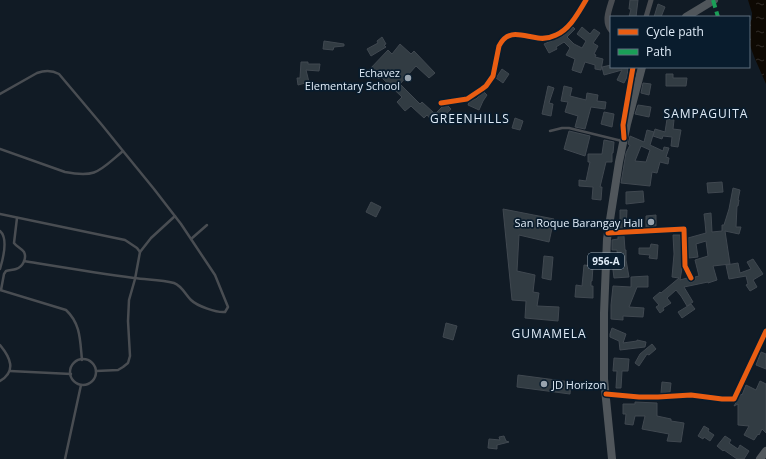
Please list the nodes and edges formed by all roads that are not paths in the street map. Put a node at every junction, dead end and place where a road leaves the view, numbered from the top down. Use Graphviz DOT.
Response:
graph roads {
  1 [pos="586,0"];
  2 [pos="612,0"];
  3 [pos="651,0"];
  4 [pos="714,0"];
  5 [pos="646,16"];
  6 [pos="688,16"];
  7 [pos="610,30"];
  8 [pos="633,68"];
  9 [pos="642,68"];
  10 [pos="0,94"];
  11 [pos="441,103"];
  12 [pos="550,131"];
  13 [pos="624,140"];
  14 [pos="0,149"];
  15 [pos="122,151"];
  16 [pos="0,214"];
  17 [pos="175,216"];
  18 [pos="17,218"];
  19 [pos="207,225"];
  20 [pos="0,231"];
  21 [pos="608,233"];
  22 [pos="192,239"];
  23 [pos="140,252"];
  24 [pos="24,261"];
  25 [pos="0,269"];
  26 [pos="691,278"];
  27 [pos="135,279"];
  28 [pos="0,290"];
  29 [pos="766,332"];
  30 [pos="0,344"];
  31 [pos="82,360"];
  32 [pos="10,371"];
  33 [pos="96,371"];
  34 [pos="71,374"];
  35 [pos="0,381"];
  36 [pos="81,385"];
  37 [pos="606,394"];
  38 [pos="766,451"];
  39 [pos="65,459"];
  40 [pos="612,459"];
  41 [pos="760,459"];
  1 -- 11 [label="street"];
  2 -- 7 [label="street"];
  3 -- 5 [label="street"];
  4 -- 6 [label="main road"];
  8 -- 13 [label="street"];
  9 -- 13 [label="main road, 956-A"];
  10 -- 15 [label="lane"];
  12 -- 13 [label="lane"];
  13 -- 21 [label="main road, 956-A"];
  14 -- 15 [label="lane"];
  15 -- 17 [label="lane"];
  16 -- 18 [label="lane"];
  17 -- 22 [label="lane"];
  17 -- 23 [label="lane"];
  18 -- 23 [label="lane"];
  18 -- 24 [label="lane"];
  19 -- 22 [label="lane"];
  20 -- 25 [label="lane"];
  21 -- 26 [label="street"];
  21 -- 37 [label="main road, 956-A"];
  22 -- 27 [label="lane"];
  23 -- 27 [label="lane"];
  24 -- 27 [label="lane"];
  24 -- 28 [label="lane"];
  27 -- 33 [label="lane"];
  28 -- 31 [label="lane"];
  29 -- 37 [label="street"];
  30 -- 32 [label="lane"];
  31 -- 33 [label="lane"];
  31 -- 34 [label="lane"];
  32 -- 34 [label="lane"];
  32 -- 35 [label="lane"];
  33 -- 36 [label="lane"];
  34 -- 36 [label="lane"];
  36 -- 39 [label="lane"];
  37 -- 40 [label="main road, 956-A"];
  38 -- 41 [label="highway"];
}
